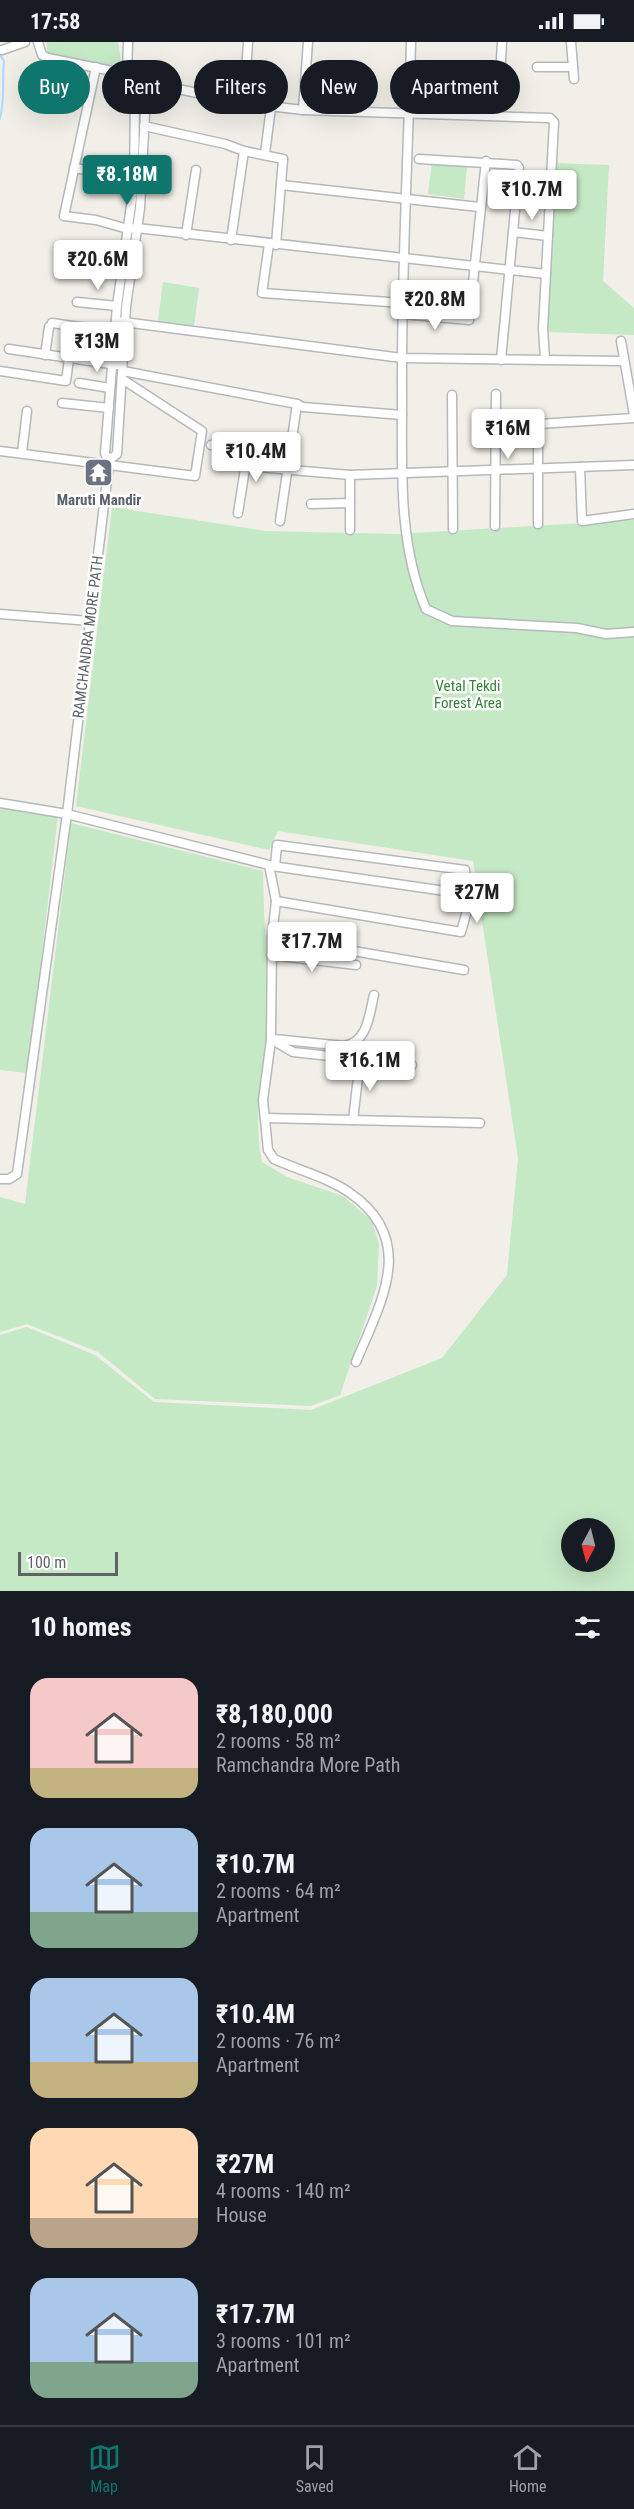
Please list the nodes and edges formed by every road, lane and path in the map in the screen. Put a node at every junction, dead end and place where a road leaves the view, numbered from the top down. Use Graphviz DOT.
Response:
graph roads {
  1 [pos="25,42"];
  2 [pos="38,42"];
  3 [pos="128,42"];
  4 [pos="248,42"];
  5 [pos="308,42"];
  6 [pos="411,42"];
  7 [pos="502,42"];
  8 [pos="572,42"];
  9 [pos="2,50"];
  10 [pos="127,60"];
  11 [pos="247,60"];
  12 [pos="307,60"];
  13 [pos="410,60"];
  14 [pos="573,66"];
  15 [pos="537,67"];
  16 [pos="96,68"];
  17 [pos="102,69"];
  18 [pos="574,79"];
  19 [pos="135,114"];
  20 [pos="145,114"];
  21 [pos="270,114"];
  22 [pos="409,114"];
  23 [pos="498,116"];
  24 [pos="144,126"];
  25 [pos="244,151"];
  26 [pos="265,154"];
  27 [pos="419,159"];
  28 [pos="486,161"];
  29 [pos="74,168"];
  30 [pos="196,170"];
  31 [pos="134,178"];
  32 [pos="281,185"];
  33 [pos="406,199"];
  34 [pos="479,207"];
  35 [pos="132,229"];
  36 [pos="513,232"];
  37 [pos="186,235"];
  38 [pos="548,236"];
  39 [pos="231,240"];
  40 [pos="272,244"];
  41 [pos="405,259"];
  42 [pos="473,267"];
  43 [pos="509,272"];
  44 [pos="546,274"];
  45 [pos="77,302"];
  46 [pos="403,303"];
  47 [pos="117,306"];
  48 [pos="403,314"];
  49 [pos="121,321"];
  50 [pos="115,332"];
  51 [pos="621,341"];
  52 [pos="9,349"];
  53 [pos="45,355"];
  54 [pos="402,358"];
  55 [pos="69,359"];
  56 [pos="545,359"];
  57 [pos="501,360"];
  58 [pos="623,361"];
  59 [pos="112,365"];
  60 [pos="0,371"];
  61 [pos="123,372"];
  62 [pos="79,383"];
  63 [pos="110,388"];
  64 [pos="496,394"];
  65 [pos="452,395"];
  66 [pos="62,403"];
  67 [pos="297,404"];
  68 [pos="109,408"];
  69 [pos="27,411"];
  70 [pos="402,415"];
  71 [pos="634,417"];
  72 [pos="211,445"];
  73 [pos="0,451"];
  74 [pos="22,453"];
  75 [pos="109,462"];
  76 [pos="634,465"];
  77 [pos="245,466"];
  78 [pos="580,467"];
  79 [pos="537,468"];
  80 [pos="495,470"];
  81 [pos="287,471"];
  82 [pos="452,471"];
  83 [pos="402,473"];
  84 [pos="350,475"];
  85 [pos="350,503"];
  86 [pos="311,504"];
  87 [pos="238,513"];
  88 [pos="634,514"];
  89 [pos="280,521"];
  90 [pos="538,524"];
  91 [pos="495,526"];
  92 [pos="453,529"];
  93 [pos="350,530"];
  94 [pos="0,614"];
  95 [pos="90,621"];
  96 [pos="634,632"];
  97 [pos="0,803"];
  98 [pos="67,814"];
  99 [pos="272,866"];
  100 [pos="466,894"];
  101 [pos="276,901"];
  102 [pos="272,937"];
  103 [pos="271,955"];
  104 [pos="356,965"];
  105 [pos="464,970"];
  106 [pos="374,995"];
  107 [pos="271,1039"];
  108 [pos="360,1060"];
  109 [pos="412,1065"];
  110 [pos="265,1118"];
  111 [pos="353,1120"];
  112 [pos="480,1123"];
  113 [pos="0,1179"];
  114 [pos="356,1362"];
  1 -- 9 [label="street"];
  2 -- 16 [label="street"];
  3 -- 10 [label="street"];
  4 -- 11 [label="street"];
  5 -- 12 [label="street"];
  6 -- 13 [label="street"];
  7 -- 23 [label="street"];
  8 -- 14 [label="street"];
  14 -- 15 [label="street"];
  14 -- 18 [label="street"];
  16 -- 17 [label="street"];
  16 -- 29 [label="street"];
  19 -- 31 [label="street, RAMCHANDRA MORE PATH"];
  20 -- 24 [label="street, RAMCHANDRA MORE PATH"];
  21 -- 26 [label="street"];
  22 -- 23 [label="street"];
  22 -- 33 [label="street"];
  23 -- 38 [label="street"];
  24 -- 25 [label="street"];
  24 -- 35 [label="street, RAMCHANDRA MORE PATH"];
  25 -- 26 [label="street"];
  25 -- 39 [label="street"];
  26 -- 32 [label="street"];
  27 -- 28 [label="street"];
  28 -- 34 [label="street"];
  28 -- 36 [label="street"];
  29 -- 31 [label="street"];
  29 -- 35 [label="street"];
  30 -- 37 [label="street"];
  31 -- 35 [label="street, RAMCHANDRA MORE PATH"];
  32 -- 33 [label="street"];
  32 -- 40 [label="street"];
  33 -- 34 [label="street"];
  33 -- 41 [label="street"];
  34 -- 42 [label="street"];
  35 -- 37 [label="street"];
  35 -- 47 [label="street, RAMCHANDRA MORE PATH"];
  35 -- 49 [label="street, RAMCHANDRA MORE PATH"];
  36 -- 38 [label="street"];
  36 -- 43 [label="street"];
  37 -- 39 [label="street"];
  38 -- 44 [label="street"];
  39 -- 40 [label="street"];
  40 -- 41 [label="street"];
  40 -- 46 [label="street"];
  41 -- 42 [label="street"];
  41 -- 46 [label="street"];
  42 -- 43 [label="street"];
  42 -- 48 [label="street"];
  43 -- 44 [label="street"];
  43 -- 57 [label="street"];
  44 -- 56 [label="street"];
  45 -- 47 [label="street"];
  46 -- 48 [label="street"];
  47 -- 49 [label="street, RAMCHANDRA MORE PATH"];
  48 -- 54 [label="street"];
  49 -- 50 [label="street, RAMCHANDRA MORE PATH"];
  49 -- 54 [label="street"];
  49 -- 61 [label="street, RAMCHANDRA MORE PATH"];
  50 -- 53 [label="street"];
  50 -- 59 [label="street, RAMCHANDRA MORE PATH"];
  51 -- 58 [label="street"];
  52 -- 53 [label="street"];
  53 -- 55 [label="street"];
  54 -- 57 [label="street"];
  54 -- 70 [label="street"];
  55 -- 59 [label="street"];
  55 -- 60 [label="street"];
  56 -- 57 [label="street"];
  56 -- 58 [label="street"];
  58 -- 71 [label="street"];
  59 -- 61 [label="street"];
  59 -- 63 [label="street, RAMCHANDRA MORE PATH"];
  61 -- 67 [label="street"];
  61 -- 75 [label="street, RAMCHANDRA MORE PATH"];
  61 -- 75 [label="street"];
  62 -- 63 [label="street"];
  63 -- 68 [label="street, RAMCHANDRA MORE PATH"];
  64 -- 80 [label="street"];
  65 -- 82 [label="street"];
  66 -- 68 [label="street"];
  67 -- 70 [label="street"];
  67 -- 81 [label="street"];
  68 -- 75 [label="street, RAMCHANDRA MORE PATH"];
  69 -- 74 [label="street"];
  70 -- 83 [label="street"];
  71 -- 79 [label="street"];
  72 -- 77 [label="street"];
  73 -- 74 [label="street"];
  74 -- 75 [label="street"];
  75 -- 95 [label="street, RAMCHANDRA MORE PATH"];
  76 -- 78 [label="street"];
  77 -- 81 [label="street"];
  77 -- 87 [label="street"];
  78 -- 79 [label="street"];
  78 -- 88 [label="street"];
  79 -- 80 [label="street"];
  79 -- 90 [label="street"];
  80 -- 82 [label="street"];
  80 -- 91 [label="street"];
  81 -- 84 [label="street"];
  81 -- 89 [label="street"];
  82 -- 83 [label="street"];
  82 -- 92 [label="street"];
  83 -- 84 [label="street"];
  83 -- 96 [label="street"];
  84 -- 85 [label="street"];
  85 -- 86 [label="street"];
  85 -- 93 [label="street"];
  94 -- 95 [label="street"];
  95 -- 98 [label="street, RAMCHANDRA MORE PATH"];
  97 -- 98 [label="street"];
  98 -- 99 [label="street"];
  98 -- 113 [label="street, RAMCHANDRA MORE PATH"];
  99 -- 100 [label="street"];
  99 -- 100 [label="street"];
  99 -- 101 [label="street"];
  100 -- 101 [label="street"];
  101 -- 102 [label="street"];
  102 -- 103 [label="street"];
  102 -- 105 [label="street"];
  103 -- 104 [label="street"];
  103 -- 107 [label="street"];
  106 -- 107 [label="street"];
  107 -- 108 [label="street"];
  107 -- 110 [label="street"];
  108 -- 109 [label="street"];
  108 -- 111 [label="street"];
  110 -- 111 [label="street"];
  110 -- 114 [label="street"];
  111 -- 112 [label="street"];
}
